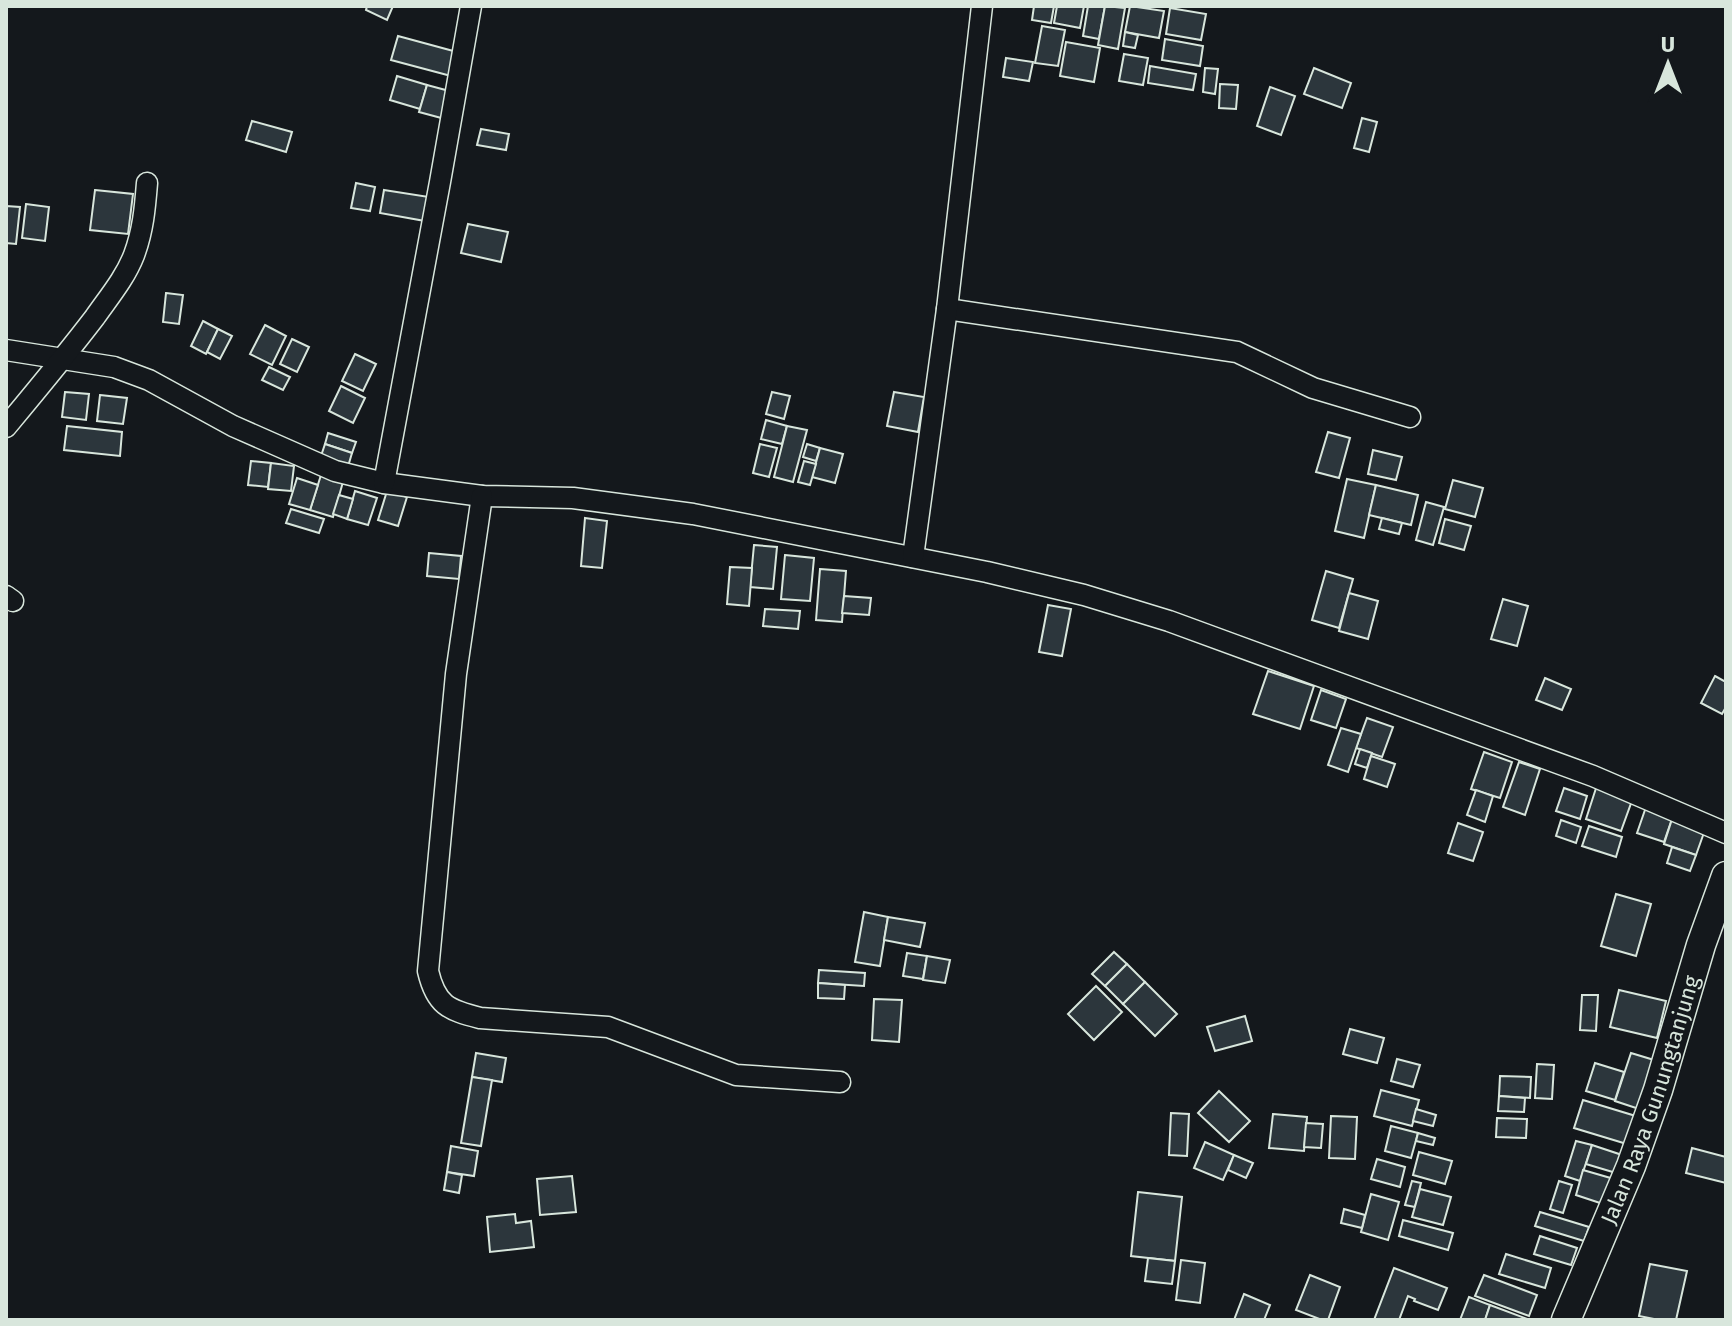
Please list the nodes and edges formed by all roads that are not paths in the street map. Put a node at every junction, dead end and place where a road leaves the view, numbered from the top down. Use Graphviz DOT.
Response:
graph roads {
  1 [pos="471,6"];
  2 [pos="982,6"];
  3 [pos="147,183"];
  4 [pos="947,309"];
  5 [pos="6,350"];
  6 [pos="64,358"];
  7 [pos="1410,417"];
  8 [pos="6,427"];
  9 [pos="384,483"];
  10 [pos="482,496"];
  11 [pos="913,557"];
  12 [pos="1726,833"];
  13 [pos="1726,876"];
  14 [pos="840,1082"];
  15 [pos="1566,1320"];
  1 -- 9 [label="street"];
  2 -- 4 [label="street"];
  3 -- 6 [label="street"];
  4 -- 7 [label="street"];
  4 -- 11 [label="street"];
  5 -- 6 [label="street"];
  6 -- 8 [label="street"];
  6 -- 9 [label="street"];
  9 -- 10 [label="street"];
  10 -- 11 [label="street"];
  10 -- 14 [label="street"];
  11 -- 12 [label="street"];
  13 -- 15 [label="main road, Jalan Raya Gunungtanjung"];
}
